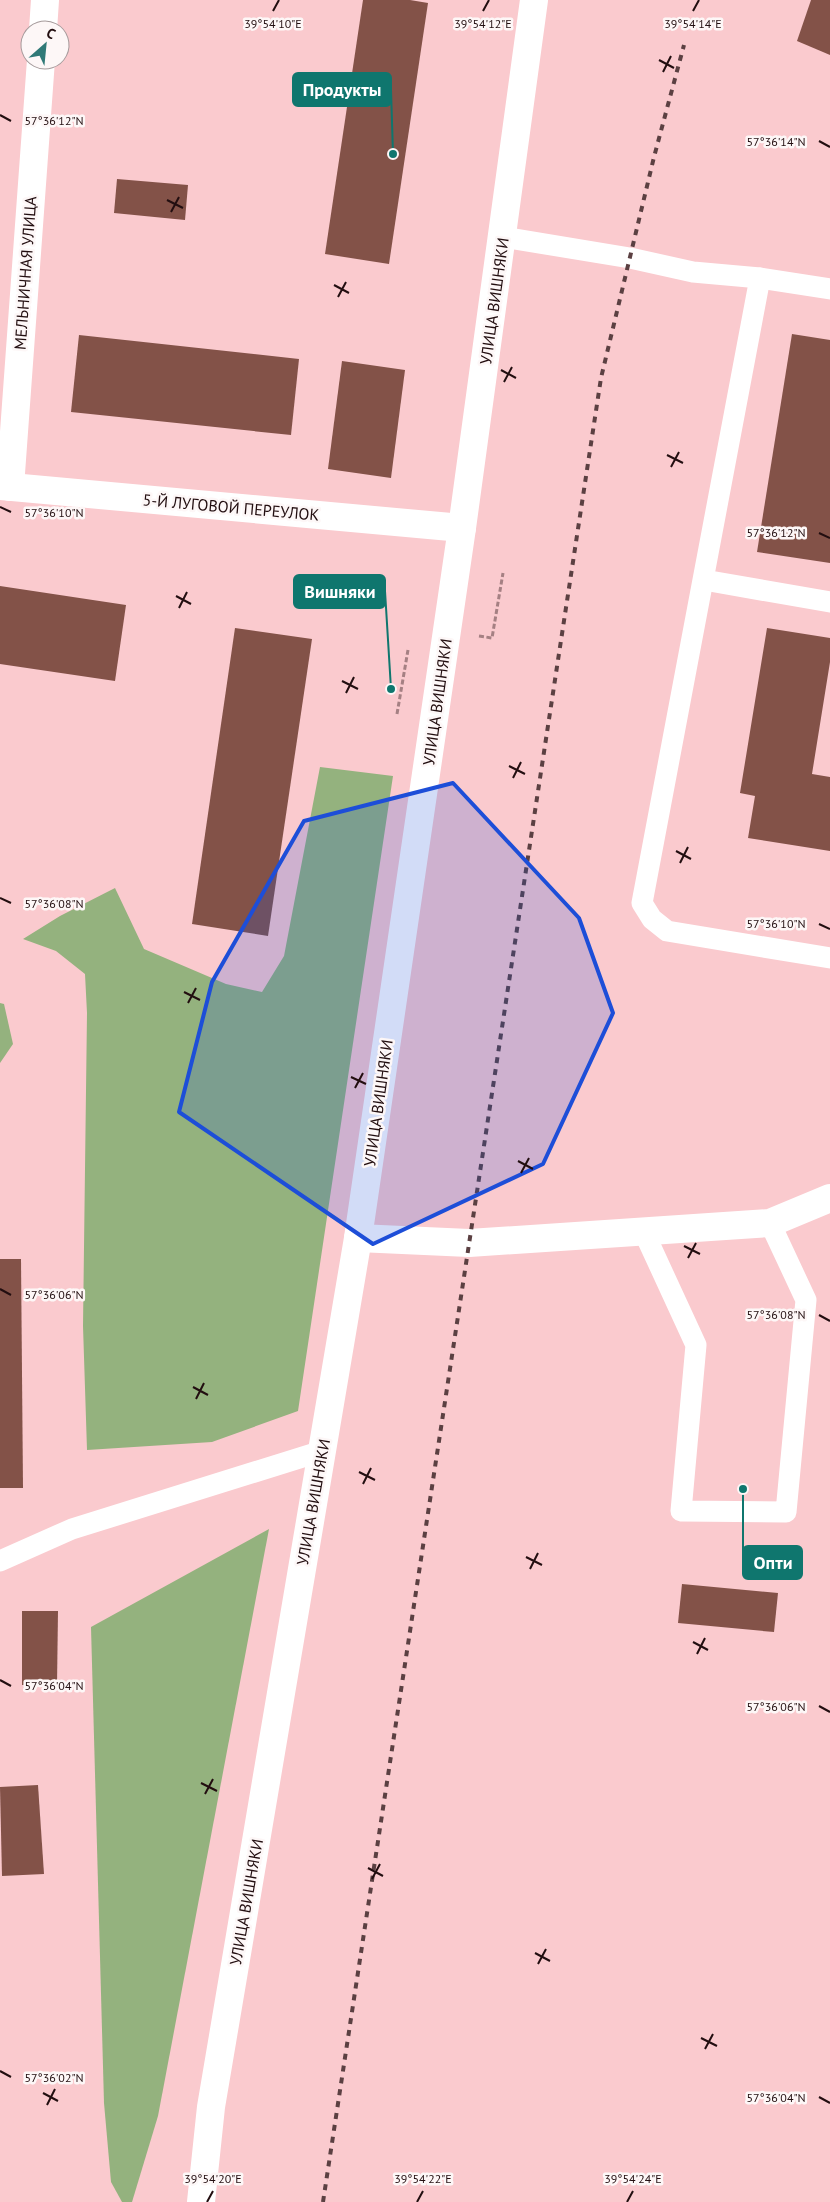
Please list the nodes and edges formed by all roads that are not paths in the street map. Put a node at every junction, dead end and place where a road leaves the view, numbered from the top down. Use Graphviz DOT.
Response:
graph roads {
  1 [pos="45,0"];
  2 [pos="534,0"];
  3 [pos="44,20"];
  4 [pos="39,70"];
  5 [pos="503,237"];
  6 [pos="760,278"];
  7 [pos="830,289"];
  8 [pos="5,486"];
  9 [pos="462,528"];
  10 [pos="704,580"];
  11 [pos="830,602"];
  12 [pos="830,958"];
  13 [pos="830,1198"];
  14 [pos="770,1223"];
  15 [pos="643,1230"];
  16 [pos="358,1238"];
  17 [pos="322,1451"];
  18 [pos="0,1560"];
  19 [pos="201,2202"];
  1 -- 3 [label="street"];
  2 -- 5 [label="street, УЛИЦА ВИШНЯКИ"];
  4 -- 8 [label="street, МЕЛЬНИЧНАЯ УЛИЦА"];
  5 -- 6 [label="lane"];
  5 -- 9 [label="street, УЛИЦА ВИШНЯКИ"];
  6 -- 7 [label="lane"];
  6 -- 10 [label="lane"];
  8 -- 9 [label="street, 5-Й ЛУГОВОЙ ПЕРЕУЛОК"];
  9 -- 16 [label="street, УЛИЦА ВИШНЯКИ"];
  10 -- 11 [label="lane"];
  10 -- 12 [label="lane"];
  13 -- 14 [label="street"];
  14 -- 15 [label="street"];
  14 -- 15 [label="lane"];
  15 -- 16 [label="street"];
  16 -- 17 [label="street, УЛИЦА ВИШНЯКИ"];
  17 -- 18 [label="lane"];
  17 -- 19 [label="street, УЛИЦА ВИШНЯКИ"];
}
